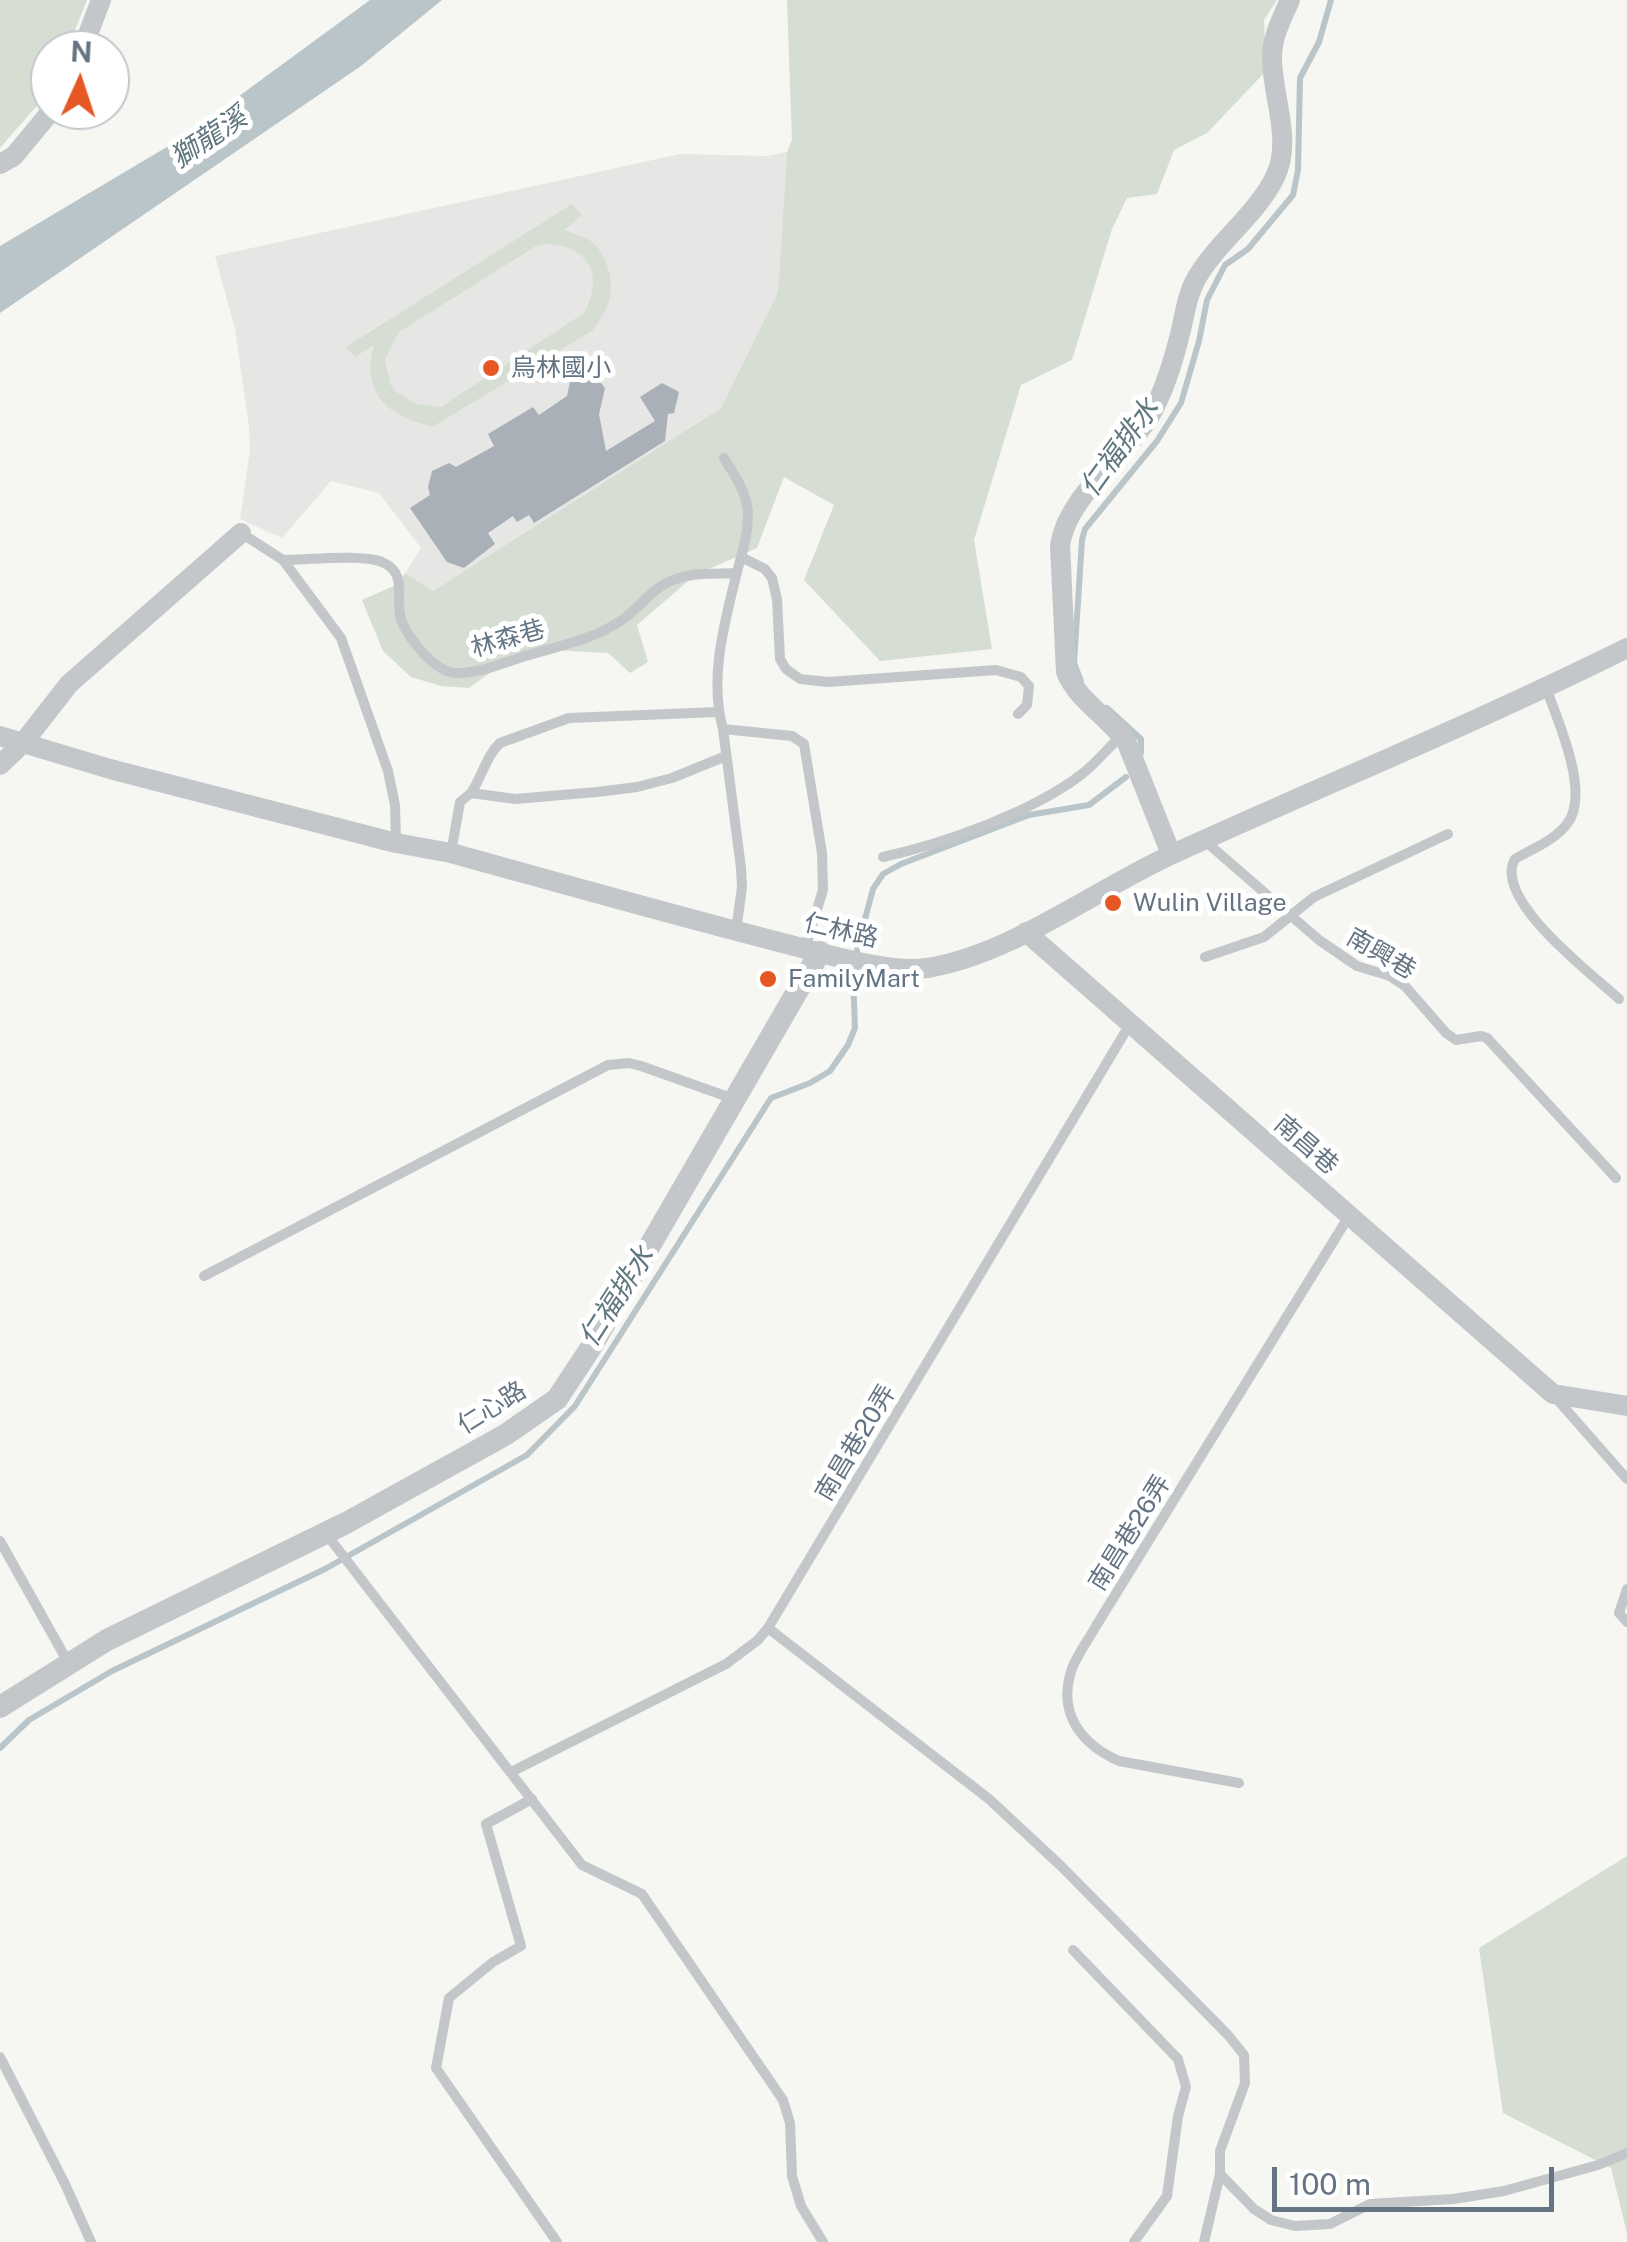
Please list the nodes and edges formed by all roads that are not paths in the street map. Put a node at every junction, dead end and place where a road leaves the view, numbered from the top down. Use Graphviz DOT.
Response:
graph roads {
  1 [pos="101,0"];
  2 [pos="1290,0"];
  3 [pos="90,30"];
  4 [pos="35,130"];
  5 [pos="0,164"];
  6 [pos="724,458"];
  7 [pos="241,533"];
  8 [pos="741,557"];
  9 [pos="283,560"];
  10 [pos="737,573"];
  11 [pos="1627,648"];
  12 [pos="1546,688"];
  13 [pos="718,712"];
  14 [pos="1018,714"];
  15 [pos="723,729"];
  16 [pos="1122,735"];
  17 [pos="0,736"];
  18 [pos="24,743"];
  19 [pos="726,756"];
  20 [pos="0,765"];
  21 [pos="471,793"];
  22 [pos="1448,834"];
  23 [pos="1204,841"];
  24 [pos="396,843"];
  25 [pos="451,853"];
  26 [pos="1171,854"];
  27 [pos="883,857"];
  28 [pos="1292,916"];
  29 [pos="736,931"];
  30 [pos="1026,932"];
  31 [pos="822,952"];
  32 [pos="1205,957"];
  33 [pos="1619,999"];
  34 [pos="1130,1024"];
  35 [pos="735,1099"];
  36 [pos="1616,1178"];
  37 [pos="1349,1216"];
  38 [pos="204,1276"];
  39 [pos="1552,1394"];
  40 [pos="1627,1406"];
  41 [pos="1627,1480"];
  42 [pos="0,1541"];
  43 [pos="333,1542"];
  44 [pos="1627,1589"];
  45 [pos="1627,1622"];
  46 [pos="768,1628"];
  47 [pos="69,1665"];
  48 [pos="0,1707"];
  49 [pos="511,1772"];
  50 [pos="1239,1783"];
  51 [pos="532,1799"];
  52 [pos="1074,1950"];
  53 [pos="0,2057"];
  54 [pos="1627,2152"];
  55 [pos="1220,2174"];
  56 [pos="90,2242"];
  57 [pos="557,2242"];
  58 [pos="823,2242"];
  59 [pos="1134,2242"];
  60 [pos="1204,2242"];
  1 -- 3 [label="street"];
  2 -- 16 [label="street"];
  4 -- 5 [label="street"];
  6 -- 8 [label="lane"];
  7 -- 9 [label="lane"];
  7 -- 18 [label="street"];
  8 -- 10 [label="lane"];
  8 -- 14 [label="lane"];
  9 -- 10 [label="lane, 林森巷"];
  9 -- 24 [label="lane"];
  10 -- 13 [label="lane"];
  11 -- 12 [label="street, 仁林路"];
  12 -- 23 [label="street, 仁林路"];
  12 -- 33 [label="lane"];
  13 -- 15 [label="lane"];
  13 -- 21 [label="lane"];
  15 -- 19 [label="lane"];
  15 -- 31 [label="lane"];
  16 -- 26 [label="street"];
  16 -- 27 [label="lane"];
  17 -- 18 [label="street, 仁林路"];
  18 -- 20 [label="street"];
  18 -- 24 [label="street, 仁林路"];
  19 -- 21 [label="lane"];
  19 -- 29 [label="lane"];
  21 -- 25 [label="lane"];
  22 -- 28 [label="lane"];
  23 -- 26 [label="street, 仁林路"];
  23 -- 28 [label="lane, 南興巷"];
  24 -- 25 [label="street, 仁林路"];
  25 -- 29 [label="street, 仁林路"];
  26 -- 30 [label="street, 仁林路"];
  28 -- 32 [label="lane"];
  28 -- 36 [label="lane, 南興巷"];
  29 -- 31 [label="street, 仁林路"];
  30 -- 31 [label="street, 仁林路"];
  30 -- 34 [label="street, 南昌巷"];
  31 -- 35 [label="street, 仁心路"];
  34 -- 37 [label="street, 南昌巷"];
  34 -- 46 [label="lane, 南昌巷20弄"];
  35 -- 38 [label="lane"];
  35 -- 43 [label="street, 仁心路"];
  37 -- 39 [label="street, 南昌巷"];
  37 -- 50 [label="lane, 南昌巷26弄"];
  39 -- 40 [label="street"];
  39 -- 41 [label="lane, 南昌巷"];
  42 -- 47 [label="lane"];
  43 -- 47 [label="street, 仁心路"];
  43 -- 49 [label="lane"];
  44 -- 45 [label="lane"];
  46 -- 49 [label="lane, 南昌巷20弄"];
  46 -- 55 [label="lane"];
  47 -- 48 [label="street, 仁心路"];
  49 -- 51 [label="lane"];
  51 -- 57 [label="lane"];
  51 -- 58 [label="lane"];
  52 -- 59 [label="lane"];
  53 -- 56 [label="lane"];
  54 -- 55 [label="lane"];
  55 -- 60 [label="lane"];
}
